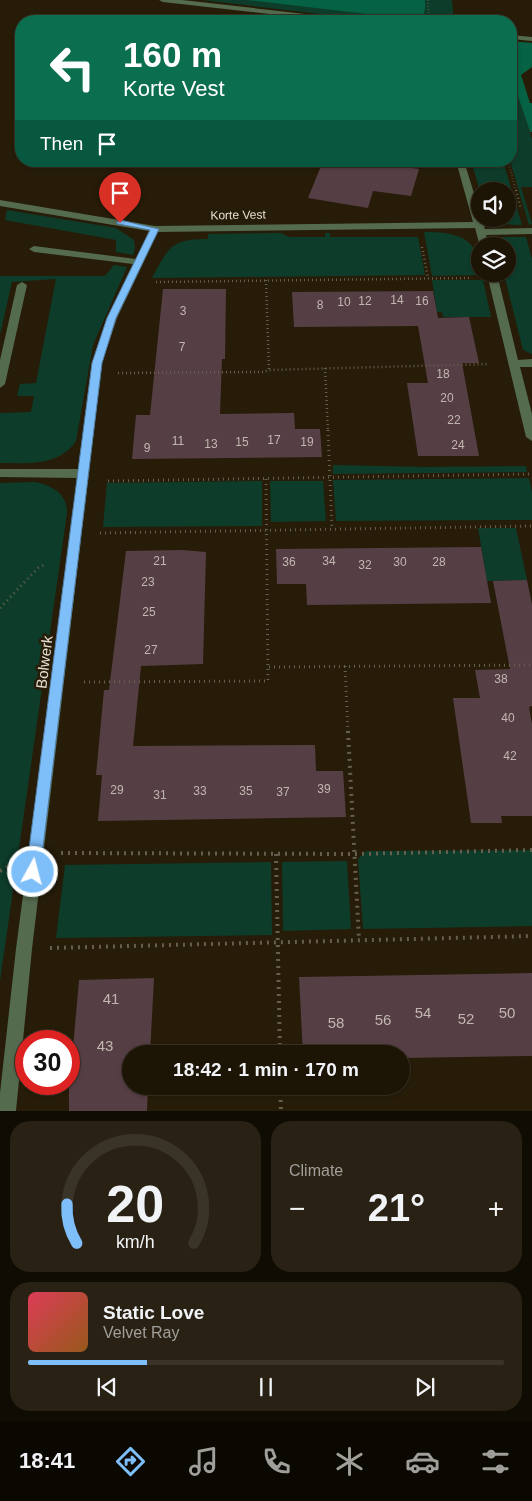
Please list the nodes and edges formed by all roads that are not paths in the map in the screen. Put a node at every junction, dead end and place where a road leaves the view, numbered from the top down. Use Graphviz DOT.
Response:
graph roads {
  1 [pos="163,0"];
  2 [pos="297,15"];
  3 [pos="517,38"];
  4 [pos="532,40"];
  5 [pos="462,167"];
  6 [pos="0,203"];
  7 [pos="480,228"];
  8 [pos="155,229"];
  9 [pos="530,231"];
  10 [pos="482,237"];
  11 [pos="34,249"];
  12 [pos="139,262"];
  13 [pos="494,282"];
  14 [pos="22,285"];
  15 [pos="532,363"];
  16 [pos="515,364"];
  17 [pos="0,384"];
  18 [pos="532,437"];
  19 [pos="0,474"];
  20 [pos="84,478"];
  21 [pos="7,1111"];
  1 -- 2 [label="street"];
  3 -- 4 [label="street"];
  5 -- 7 [label="street"];
  6 -- 8 [label="street, Korte Vest"];
  7 -- 8 [label="street, Korte Vest"];
  7 -- 9 [label="street, Korte Vest"];
  7 -- 10 [label="street"];
  8 -- 12 [label="street, Bolwerk"];
  11 -- 12 [label="street"];
  12 -- 20 [label="street, Bolwerk"];
  13 -- 16 [label="street"];
  14 -- 17 [label="street"];
  15 -- 16 [label="street"];
  16 -- 18 [label="street"];
  19 -- 20 [label="street"];
  20 -- 21 [label="street, Bolwerk"];
}
